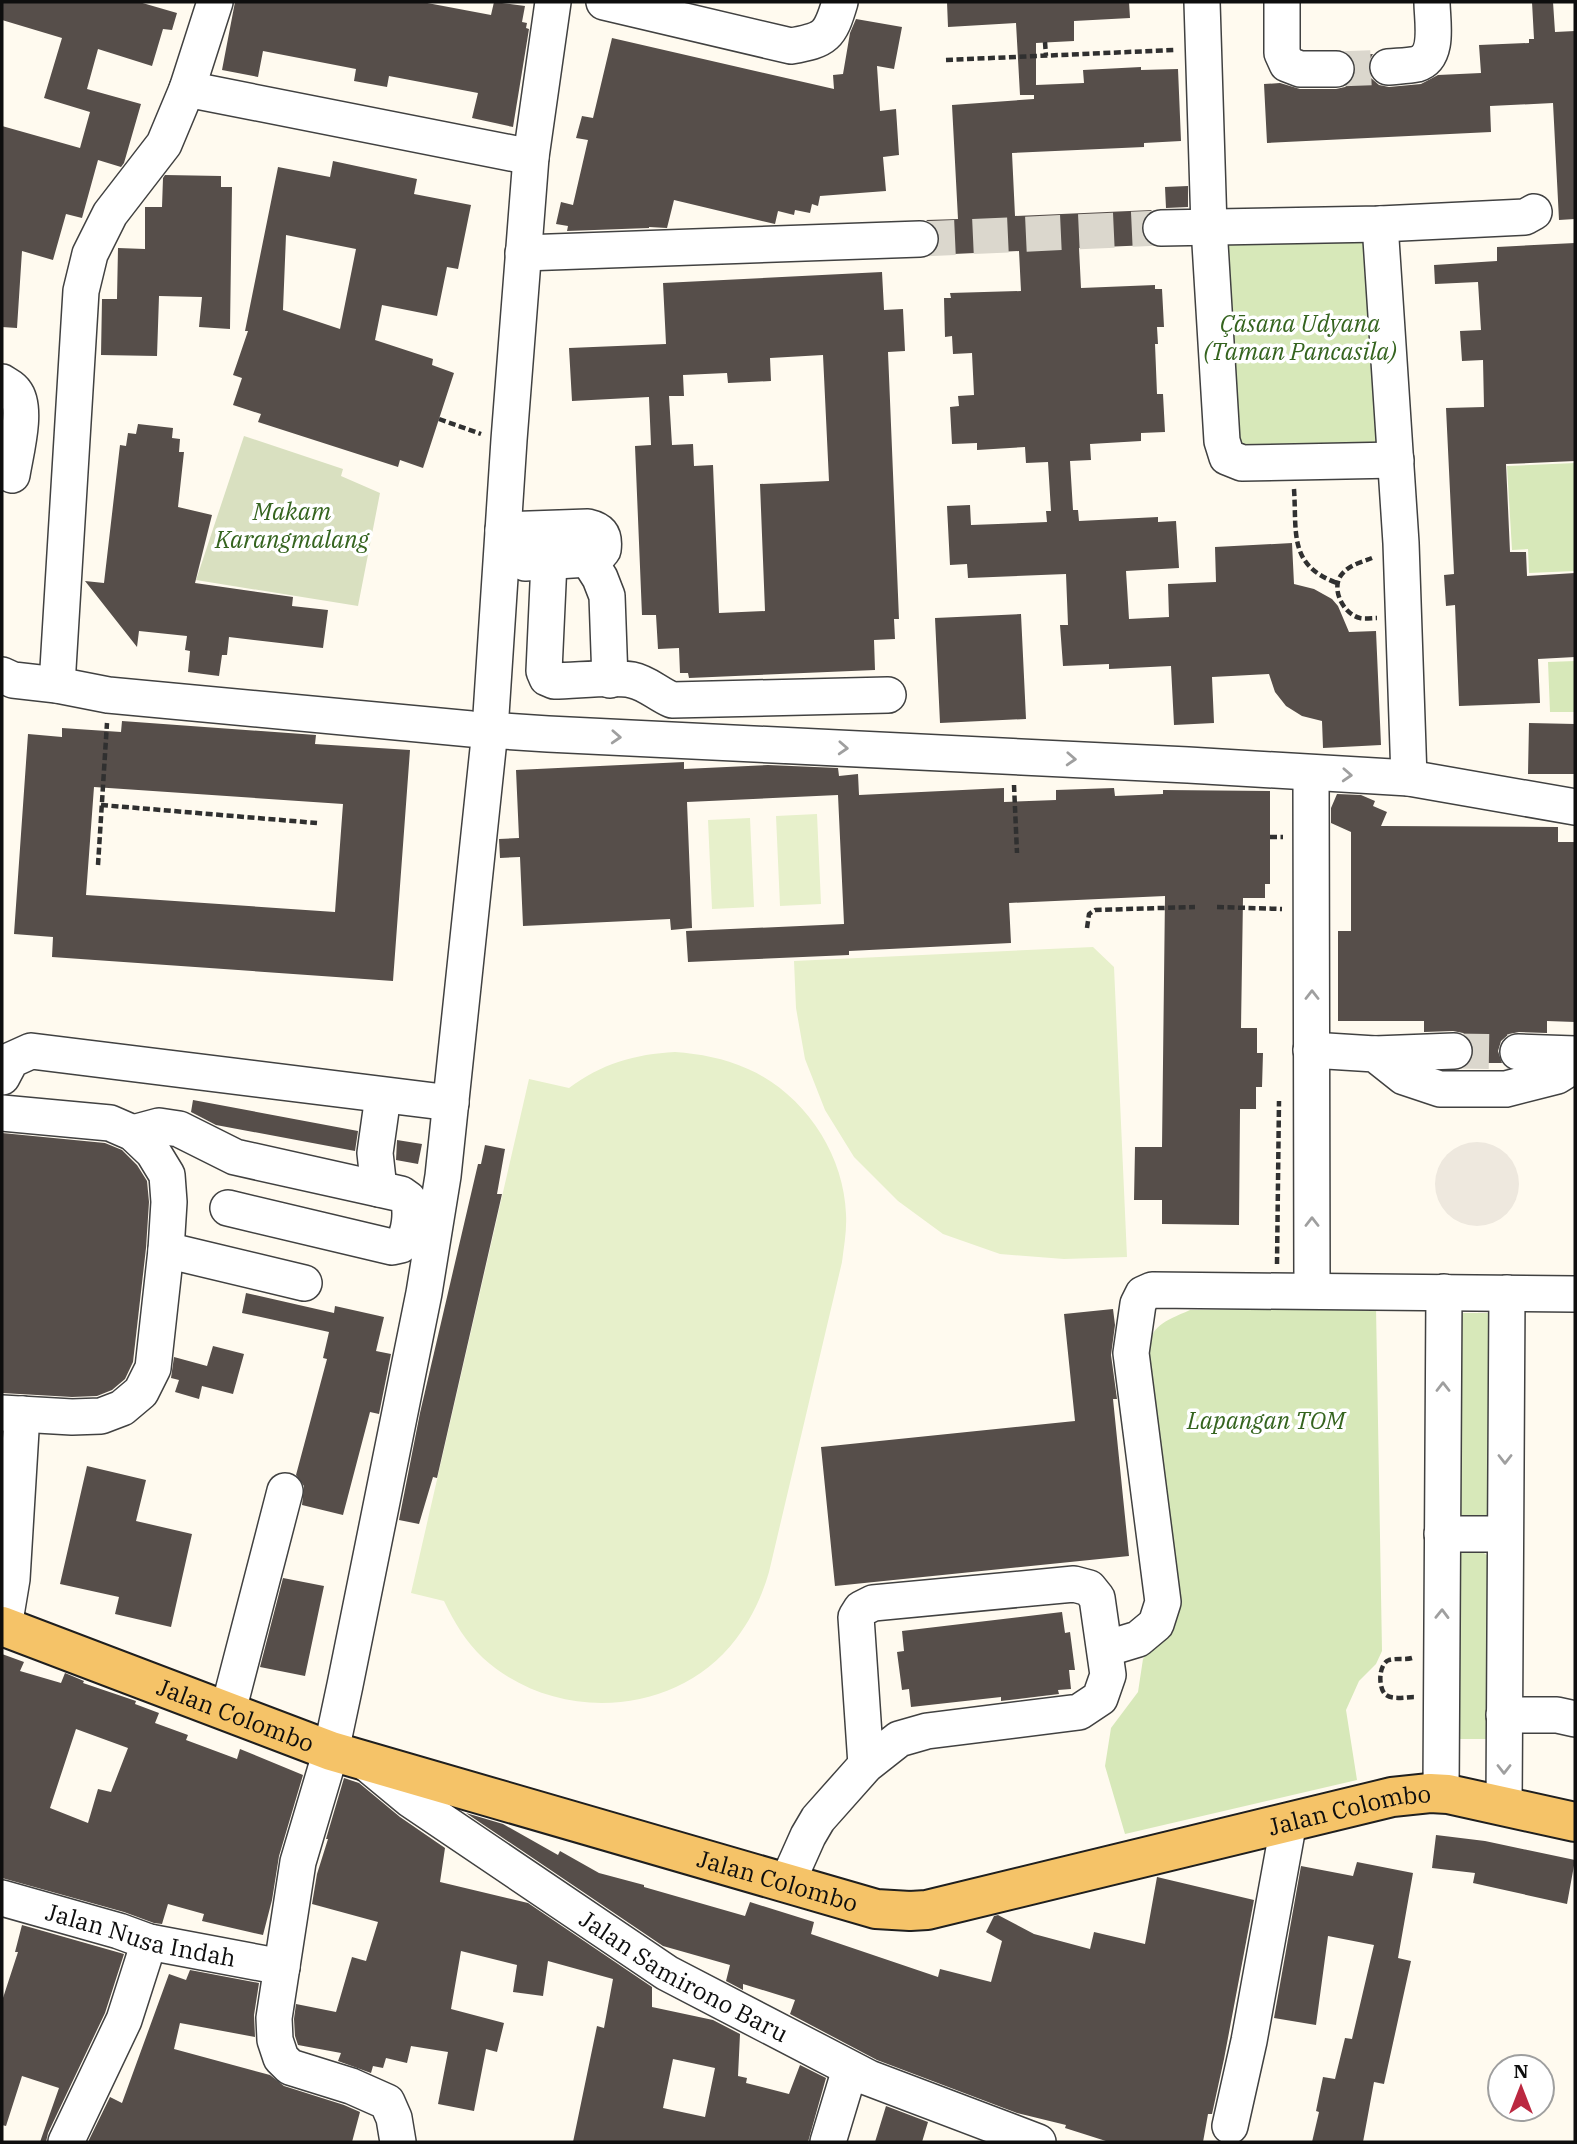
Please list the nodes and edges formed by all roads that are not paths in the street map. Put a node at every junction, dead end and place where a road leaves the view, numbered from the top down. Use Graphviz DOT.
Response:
graph roads {
  1 [pos="215,2"];
  2 [pos="553,2"];
  3 [pos="604,2"];
  4 [pos="840,2"];
  5 [pos="1202,2"];
  6 [pos="1282,2"];
  7 [pos="1432,2"];
  8 [pos="1388,67"];
  9 [pos="1336,69"];
  10 [pos="187,89"];
  11 [pos="531,157"];
  12 [pos="1534,212"];
  13 [pos="1380,224"];
  14 [pos="1209,227"];
  15 [pos="1161,228"];
  16 [pos="920,239"];
  17 [pos="523,253"];
  18 [pos="11,392"];
  19 [pos="76,402"];
  20 [pos="1396,460"];
  21 [pos="12,475"];
  22 [pos="503,530"];
  23 [pos="588,559"];
  24 [pos="549,562"];
  25 [pos="501,564"];
  26 [pos="2,675"];
  27 [pos="610,680"];
  28 [pos="57,685"];
  29 [pos="888,695"];
  30 [pos="775,699"];
  31 [pos="490,730"];
  32 [pos="774,745"];
  33 [pos="1311,773"];
  34 [pos="1409,778"];
  35 [pos="1575,807"];
  36 [pos="1311,1050"];
  37 [pos="1454,1051"];
  38 [pos="1518,1052"];
  39 [pos="1375,1054"];
  40 [pos="1575,1054"];
  41 [pos="1575,1065"];
  42 [pos="2,1077"];
  43 [pos="383,1096"];
  44 [pos="451,1103"];
  45 [pos="2,1113"];
  46 [pos="133,1133"];
  47 [pos="379,1189"];
  48 [pos="228,1208"];
  49 [pos="166,1250"];
  50 [pos="304,1283"];
  51 [pos="1312,1290"];
  52 [pos="1444,1292"];
  53 [pos="1507,1293"];
  54 [pos="1575,1294"];
  55 [pos="12,1413"];
  56 [pos="285,1491"];
  57 [pos="1442,1534"];
  58 [pos="1505,1534"];
  59 [pos="3,1626"];
  60 [pos="1105,1649"];
  61 [pos="228,1711"];
  62 [pos="1504,1715"];
  63 [pos="1575,1719"];
  64 [pos="345,1754"];
  65 [pos="866,1765"];
  66 [pos="1441,1793"];
  67 [pos="1504,1806"];
  68 [pos="1289,1821"];
  69 [pos="1575,1822"];
  70 [pos="787,1883"];
  71 [pos="3,1904"];
  72 [pos="149,1942"];
  73 [pos="282,1967"];
  74 [pos="850,2069"];
  75 [pos="1230,2126"];
  76 [pos="66,2142"];
  77 [pos="398,2142"];
  78 [pos="828,2142"];
  79 [pos="1038,2142"];
  1 -- 10 [label="street"];
  2 -- 11 [label="street"];
  3 -- 4 [label="street"];
  5 -- 14 [label="street"];
  6 -- 9 [label="street"];
  7 -- 8 [label="street"];
  10 -- 11 [label="street"];
  10 -- 19 [label="street"];
  11 -- 17 [label="street"];
  12 -- 13 [label="street"];
  13 -- 14 [label="street"];
  13 -- 20 [label="street"];
  14 -- 15 [label="street"];
  14 -- 20 [label="street"];
  16 -- 17 [label="street"];
  17 -- 22 [label="street"];
  18 -- 19 [label="street"];
  18 -- 21 [label="street"];
  19 -- 28 [label="street"];
  20 -- 34 [label="street"];
  22 -- 23 [label="street"];
  22 -- 25 [label="street"];
  23 -- 24 [label="street"];
  23 -- 27 [label="street"];
  24 -- 25 [label="street"];
  24 -- 27 [label="street"];
  25 -- 31 [label="street"];
  26 -- 28 [label="street"];
  27 -- 30 [label="street"];
  28 -- 31 [label="street"];
  29 -- 30 [label="street"];
  30 -- 32 [label="street"];
  31 -- 32 [label="street, one-way"];
  31 -- 44 [label="street"];
  32 -- 33 [label="street, one-way"];
  33 -- 34 [label="street, one-way"];
  36 -- 33 [label="street, one-way"];
  34 -- 35 [label="street"];
  36 -- 39 [label="street"];
  51 -- 36 [label="street, one-way"];
  37 -- 39 [label="street"];
  38 -- 40 [label="street"];
  39 -- 41 [label="street"];
  42 -- 43 [label="street"];
  43 -- 44 [label="street"];
  43 -- 47 [label="street"];
  44 -- 64 [label="street"];
  45 -- 46 [label="street"];
  46 -- 47 [label="street"];
  46 -- 49 [label="street"];
  47 -- 48 [label="street"];
  49 -- 50 [label="street"];
  49 -- 55 [label="street"];
  51 -- 52 [label="street"];
  51 -- 60 [label="street"];
  52 -- 53 [label="street"];
  57 -- 52 [label="street, one-way"];
  53 -- 54 [label="street"];
  53 -- 58 [label="street, one-way"];
  55 -- 59 [label="street"];
  56 -- 61 [label="street"];
  57 -- 58 [label="street"];
  66 -- 57 [label="street, one-way"];
  58 -- 62 [label="street"];
  59 -- 61 [label="main road, Jalan Colombo"];
  60 -- 65 [label="street"];
  60 -- 65 [label="street"];
  61 -- 64 [label="main road, Jalan Colombo"];
  62 -- 63 [label="street"];
  62 -- 67 [label="street, one-way"];
  64 -- 70 [label="main road, Jalan Colombo"];
  64 -- 73 [label="street"];
  64 -- 74 [label="street, Jalan Samirono Baru"];
  65 -- 70 [label="street"];
  66 -- 67 [label="main road, Jalan Colombo"];
  66 -- 68 [label="main road, Jalan Colombo"];
  67 -- 69 [label="main road, Jalan Colombo"];
  68 -- 70 [label="main road, Jalan Colombo"];
  68 -- 75 [label="street"];
  71 -- 72 [label="street, Jalan Nusa Indah"];
  72 -- 73 [label="street, Jalan Nusa Indah"];
  72 -- 76 [label="street"];
  73 -- 77 [label="street"];
  74 -- 78 [label="street"];
  74 -- 79 [label="street, Jalan Samirono Baru"];
}
